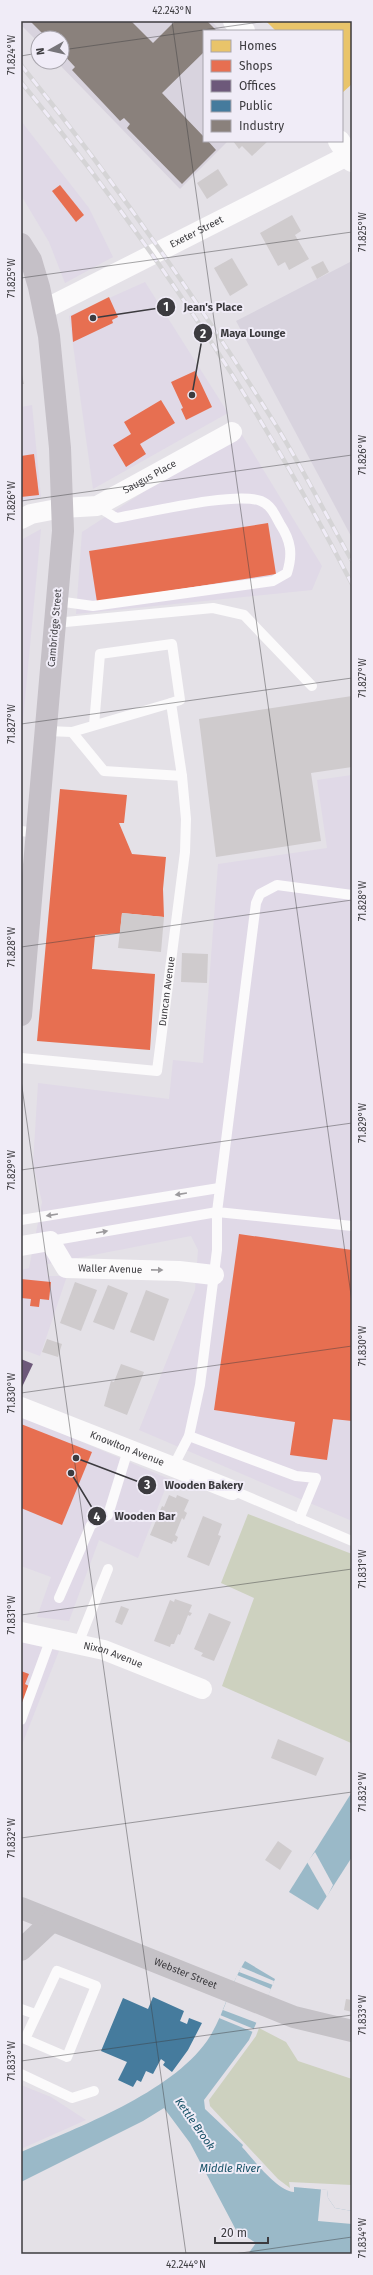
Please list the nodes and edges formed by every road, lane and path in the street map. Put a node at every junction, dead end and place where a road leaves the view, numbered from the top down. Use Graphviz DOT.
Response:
graph roads {
  1 [pos="234,21"];
  2 [pos="243,30"];
  3 [pos="347,152"];
  4 [pos="21,244"];
  5 [pos="45,310"];
  6 [pos="232,432"];
  7 [pos="96,506"];
  8 [pos="62,508"];
  9 [pos="21,519"];
  10 [pos="58,601"];
  11 [pos="55,623"];
  12 [pos="312,686"];
  13 [pos="171,703"];
  14 [pos="94,725"];
  15 [pos="47,731"];
  16 [pos="72,732"];
  17 [pos="182,776"];
  18 [pos="29,832"];
  19 [pos="352,895"];
  20 [pos="26,903"];
  21 [pos="21,1016"];
  22 [pos="21,1058"];
  23 [pos="219,1188"];
  24 [pos="217,1212"];
  25 [pos="21,1220"];
  26 [pos="352,1226"];
  27 [pos="50,1241"];
  28 [pos="21,1246"];
  29 [pos="214,1276"];
  30 [pos="21,1407"];
  31 [pos="189,1436"];
  32 [pos="128,1450"];
  33 [pos="173,1467"];
  34 [pos="232,1490"];
  35 [pos="299,1519"];
  36 [pos="352,1541"];
  37 [pos="108,1569"];
  38 [pos="59,1598"];
  39 [pos="21,1632"];
  40 [pos="51,1638"];
  41 [pos="78,1644"];
  42 [pos="202,1689"];
  43 [pos="21,1720"];
  44 [pos="21,1908"];
  45 [pos="52,1922"];
  46 [pos="21,1950"];
  47 [pos="21,2008"];
  48 [pos="35,2014"];
  49 [pos="352,2031"];
  50 [pos="21,2074"];
  51 [pos="94,2091"];
  1 -- 2 [label="street"];
  3 -- 5 [label="street, Exeter Street"];
  4 -- 5 [label="main road, Cambridge Street"];
  5 -- 8 [label="main road, Cambridge Street"];
  6 -- 7 [label="street, Saugus Place"];
  7 -- 8 [label="street, Saugus Place"];
  7 -- 10 [label="lane"];
  8 -- 9 [label="street, Saugus Place"];
  8 -- 10 [label="main road, Cambridge Street"];
  10 -- 11 [label="main road, Cambridge Street"];
  11 -- 12 [label="lane"];
  11 -- 15 [label="main road, Cambridge Street"];
  13 -- 14 [label="lane"];
  13 -- 14 [label="lane"];
  13 -- 17 [label="lane"];
  14 -- 16 [label="lane"];
  15 -- 16 [label="lane"];
  15 -- 18 [label="main road, Cambridge Street"];
  16 -- 17 [label="lane"];
  17 -- 22 [label="lane, Duncan Avenue"];
  18 -- 20 [label="main road, Cambridge Street"];
  19 -- 23 [label="lane"];
  20 -- 21 [label="main road, Cambridge Street"];
  23 -- 24 [label="lane"];
  23 -- 25 [label="lane, one-way"];
  24 -- 26 [label="lane"];
  27 -- 24 [label="lane, one-way"];
  24 -- 29 [label="lane"];
  27 -- 28 [label="street"];
  27 -- 29 [label="street, Waller Avenue, one-way"];
  29 -- 31 [label="lane"];
  30 -- 32 [label="street, Knowlton Avenue"];
  31 -- 33 [label="lane"];
  31 -- 35 [label="lane"];
  32 -- 33 [label="street, Knowlton Avenue"];
  32 -- 38 [label="lane"];
  33 -- 34 [label="street, Knowlton Avenue"];
  34 -- 35 [label="lane"];
  35 -- 36 [label="lane"];
  37 -- 41 [label="lane"];
  39 -- 40 [label="street, Nixon Avenue"];
  40 -- 41 [label="street, Nixon Avenue"];
  40 -- 43 [label="lane"];
  41 -- 42 [label="street, Nixon Avenue"];
  44 -- 45 [label="main road, Webster Street"];
  45 -- 46 [label="main road"];
  45 -- 49 [label="main road, Webster Street"];
  47 -- 48 [label="lane"];
  48 -- 48 [label="lane"];
  50 -- 51 [label="lane"];
}
